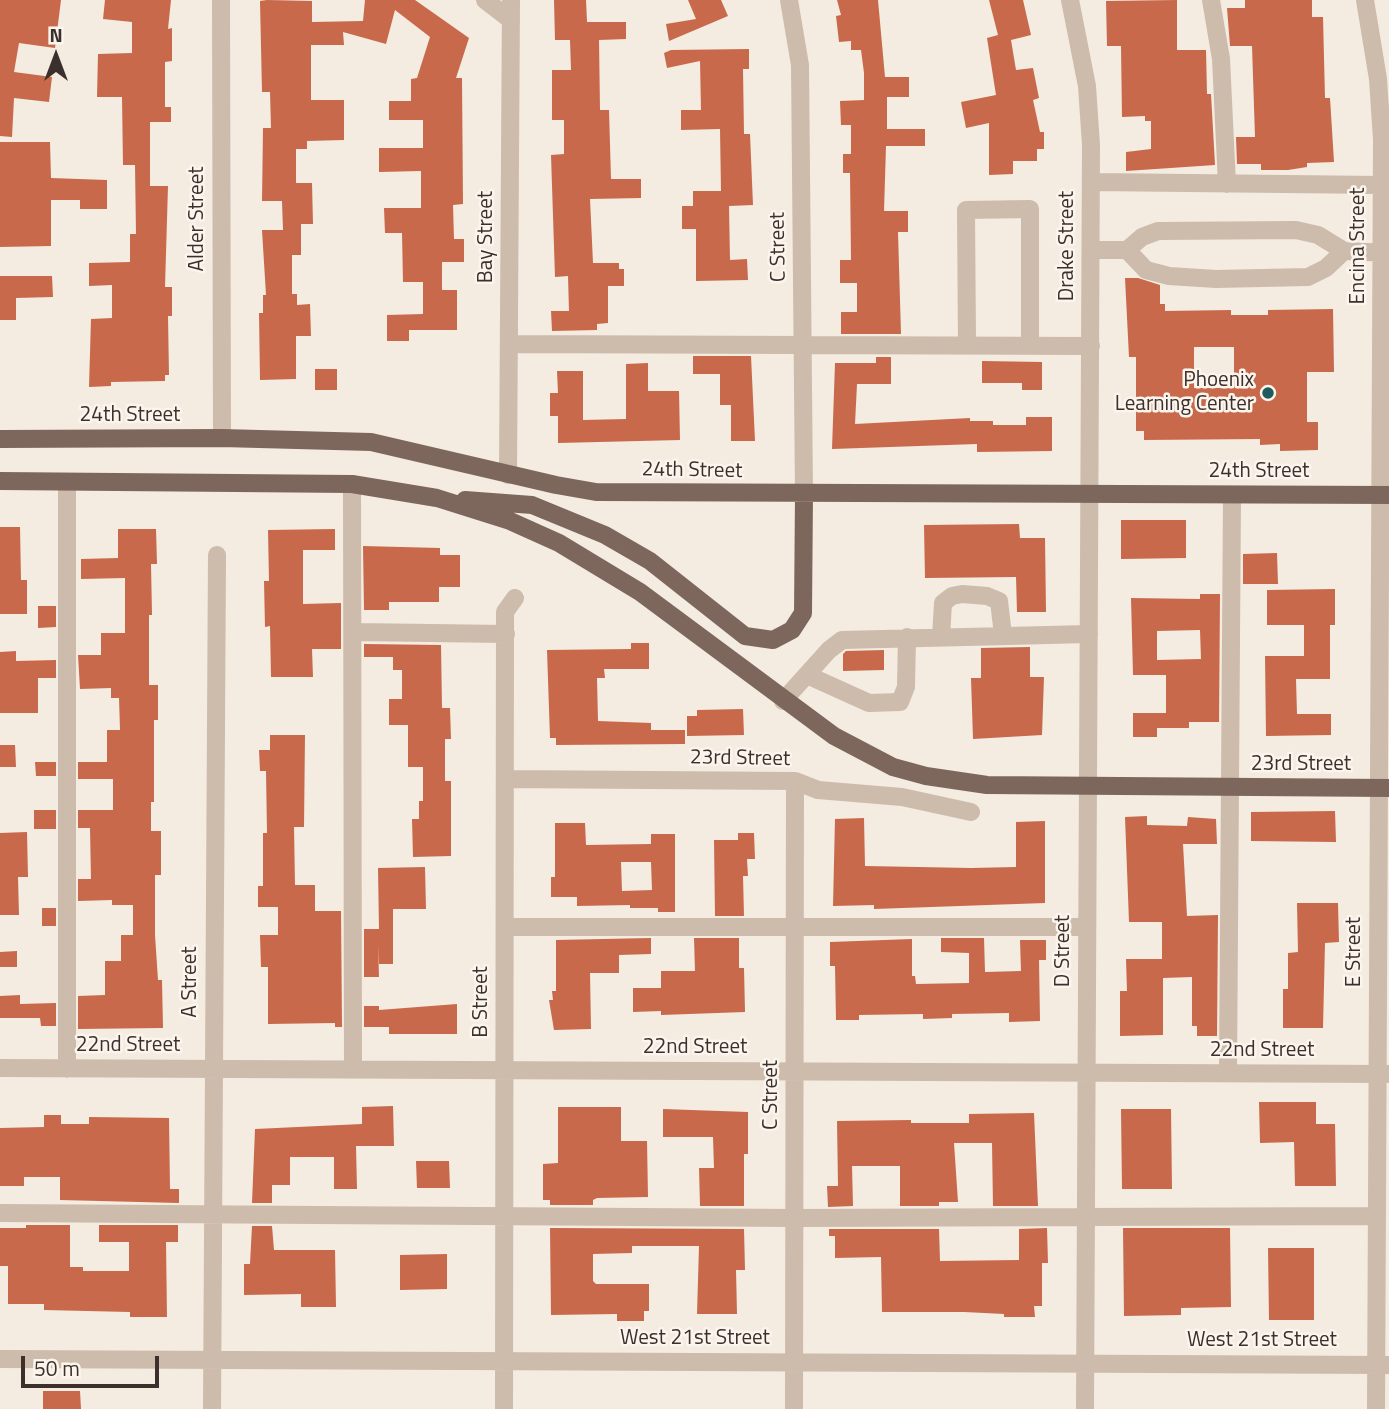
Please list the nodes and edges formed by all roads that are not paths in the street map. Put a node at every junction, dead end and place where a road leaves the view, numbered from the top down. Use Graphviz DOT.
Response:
graph roads {
  1 [pos="221,0"];
  2 [pos="485,0"];
  3 [pos="511,0"];
  4 [pos="789,0"];
  5 [pos="1070,0"];
  6 [pos="1211,0"];
  7 [pos="1366,0"];
  8 [pos="511,20"];
  9 [pos="1091,182"];
  10 [pos="1227,184"];
  11 [pos="1382,185"];
  12 [pos="1091,250"];
  13 [pos="1127,250"];
  14 [pos="1344,251"];
  15 [pos="1385,253"];
  16 [pos="509,344"];
  17 [pos="803,345"];
  18 [pos="967,345"];
  19 [pos="1030,346"];
  20 [pos="1091,346"];
  21 [pos="222,438"];
  22 [pos="0,439"];
  23 [pos="508,475"];
  24 [pos="0,481"];
  25 [pos="67,481"];
  26 [pos="352,484"];
  27 [pos="804,494"];
  28 [pos="1090,494"];
  29 [pos="1385,494"];
  30 [pos="1232,495"];
  31 [pos="437,498"];
  32 [pos="1384,553"];
  33 [pos="217,555"];
  34 [pos="515,598"];
  35 [pos="354,632"];
  36 [pos="506,634"];
  37 [pos="1089,634"];
  38 [pos="1003,635"];
  39 [pos="907,637"];
  40 [pos="941,637"];
  41 [pos="1384,668"];
  42 [pos="807,675"];
  43 [pos="783,701"];
  44 [pos="506,779"];
  45 [pos="795,781"];
  46 [pos="1087,787"];
  47 [pos="1230,787"];
  48 [pos="1384,788"];
  49 [pos="971,811"];
  50 [pos="506,927"];
  51 [pos="796,927"];
  52 [pos="1086,927"];
  53 [pos="0,1068"];
  54 [pos="67,1069"];
  55 [pos="213,1069"];
  56 [pos="353,1069"];
  57 [pos="505,1070"];
  58 [pos="795,1071"];
  59 [pos="1086,1073"];
  60 [pos="1228,1073"];
  61 [pos="1383,1074"];
  62 [pos="0,1213"];
  63 [pos="213,1213"];
  64 [pos="504,1214"];
  65 [pos="1376,1216"];
  66 [pos="795,1218"];
  67 [pos="1086,1218"];
  68 [pos="0,1359"];
  69 [pos="212,1360"];
  70 [pos="504,1361"];
  71 [pos="794,1362"];
  72 [pos="1085,1363"];
  73 [pos="1382,1365"];
  74 [pos="212,1409"];
  75 [pos="504,1409"];
  76 [pos="794,1409"];
  77 [pos="1085,1409"];
  78 [pos="1376,1409"];
  1 -- 21 [label="street, Alder Street"];
  2 -- 8 [label="street"];
  3 -- 8 [label="street, Bay Street"];
  4 -- 17 [label="street, C Street"];
  5 -- 9 [label="street, Drake Street"];
  6 -- 10 [label="street"];
  7 -- 11 [label="street, Encina Street"];
  8 -- 16 [label="street, Bay Street"];
  9 -- 10 [label="street"];
  9 -- 12 [label="street, Drake Street"];
  10 -- 11 [label="street"];
  11 -- 15 [label="street, Encina Street"];
  12 -- 13 [label="street"];
  12 -- 20 [label="street, Drake Street"];
  13 -- 14 [label="street"];
  13 -- 14 [label="street"];
  14 -- 15 [label="street"];
  15 -- 29 [label="street, Encina Street"];
  16 -- 17 [label="street"];
  16 -- 23 [label="street, Bay Street"];
  17 -- 18 [label="street"];
  17 -- 27 [label="street, C Street"];
  18 -- 19 [label="street"];
  18 -- 19 [label="street"];
  19 -- 20 [label="street"];
  20 -- 28 [label="street, Drake Street"];
  21 -- 22 [label="main road, 24th Street"];
  21 -- 23 [label="main road, 24th Street"];
  23 -- 27 [label="main road, 24th Street"];
  24 -- 25 [label="main road"];
  25 -- 26 [label="main road"];
  25 -- 54 [label="street"];
  26 -- 31 [label="main road"];
  26 -- 35 [label="street"];
  27 -- 28 [label="main road, 24th Street"];
  27 -- 31 [label="main road"];
  28 -- 30 [label="main road, 24th Street"];
  28 -- 37 [label="street, D Street"];
  29 -- 30 [label="main road, 24th Street"];
  29 -- 32 [label="street, E Street"];
  30 -- 47 [label="street"];
  31 -- 43 [label="main road"];
  32 -- 41 [label="street, E Street"];
  33 -- 55 [label="street, A Street"];
  34 -- 36 [label="street, B Street"];
  35 -- 36 [label="street"];
  35 -- 56 [label="street"];
  36 -- 44 [label="street, B Street"];
  37 -- 38 [label="street"];
  37 -- 46 [label="street, D Street"];
  38 -- 40 [label="street"];
  38 -- 40 [label="street"];
  39 -- 40 [label="street"];
  39 -- 42 [label="street"];
  39 -- 42 [label="street"];
  41 -- 48 [label="street, E Street"];
  42 -- 43 [label="street"];
  43 -- 46 [label="main road"];
  44 -- 45 [label="street, 23rd Street"];
  44 -- 50 [label="street, B Street"];
  45 -- 49 [label="street, 23rd Street"];
  45 -- 51 [label="street, C Street"];
  46 -- 47 [label="main road, 23rd Street"];
  46 -- 52 [label="street, D Street"];
  47 -- 48 [label="main road, 23rd Street"];
  47 -- 60 [label="street"];
  48 -- 61 [label="street, E Street"];
  50 -- 51 [label="street"];
  50 -- 57 [label="street, B Street"];
  51 -- 52 [label="street"];
  51 -- 58 [label="street, C Street"];
  52 -- 59 [label="street, D Street"];
  53 -- 54 [label="street, 22nd Street"];
  54 -- 55 [label="street, 22nd Street"];
  55 -- 56 [label="street, 22nd Street"];
  55 -- 63 [label="street, A Street"];
  56 -- 57 [label="street, 22nd Street"];
  57 -- 58 [label="street, 22nd Street"];
  57 -- 64 [label="street, B Street"];
  58 -- 59 [label="street, 22nd Street"];
  58 -- 66 [label="street, C Street"];
  59 -- 60 [label="street, 22nd Street"];
  59 -- 67 [label="street, D Street"];
  60 -- 61 [label="street, 22nd Street"];
  61 -- 65 [label="street, E Street"];
  62 -- 63 [label="street"];
  63 -- 64 [label="street"];
  63 -- 69 [label="street, A Street"];
  64 -- 66 [label="street"];
  64 -- 70 [label="street, B Street"];
  65 -- 67 [label="street"];
  65 -- 73 [label="street, E Street"];
  66 -- 67 [label="street"];
  66 -- 71 [label="street, C Street"];
  67 -- 72 [label="street, D Street"];
  68 -- 69 [label="street, West 21st Street"];
  69 -- 70 [label="street, West 21st Street"];
  69 -- 74 [label="street, A Street"];
  70 -- 71 [label="street, West 21st Street"];
  70 -- 75 [label="street, B Street"];
  71 -- 72 [label="street, West 21st Street"];
  71 -- 76 [label="street, C Street"];
  72 -- 73 [label="street, West 21st Street"];
  72 -- 77 [label="street, D Street"];
  73 -- 78 [label="street, E Street"];
}
